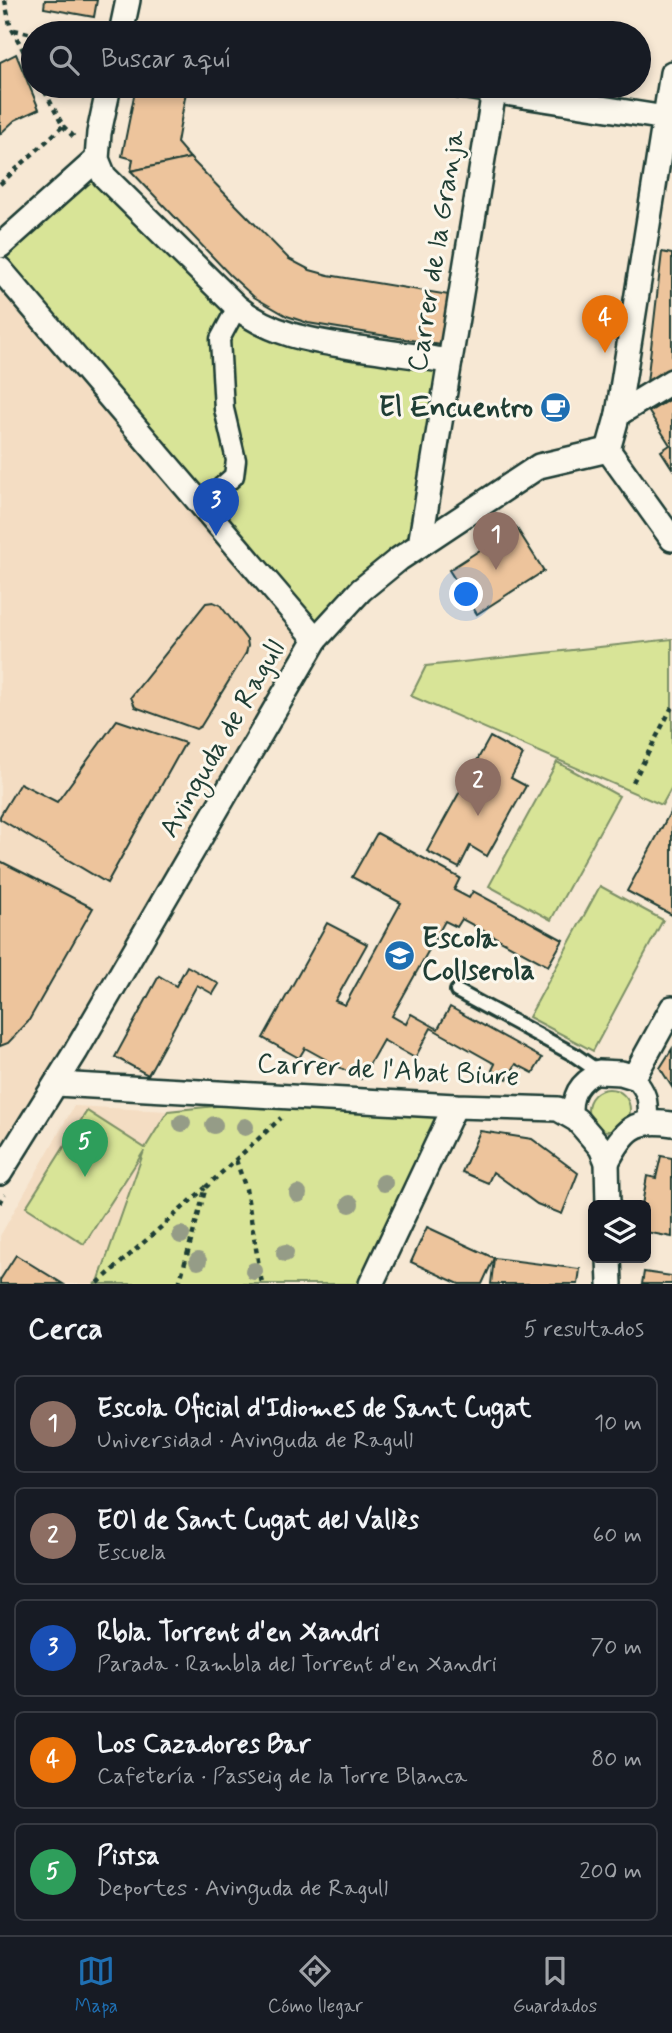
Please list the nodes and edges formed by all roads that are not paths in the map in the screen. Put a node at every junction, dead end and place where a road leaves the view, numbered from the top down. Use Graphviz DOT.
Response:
graph roads {
  1 [pos="128,0"];
  2 [pos="127,21"];
  3 [pos="672,73"];
  4 [pos="106,98"];
  5 [pos="493,98"];
  6 [pos="538,98"];
  7 [pos="669,119"];
  8 [pos="101,167"];
  9 [pos="0,247"];
  10 [pos="0,269"];
  11 [pos="237,307"];
  12 [pos="450,361"];
  13 [pos="672,381"];
  14 [pos="618,414"];
  15 [pos="608,450"];
  16 [pos="201,505"];
  17 [pos="672,539"];
  18 [pos="420,545"];
  19 [pos="316,639"];
  20 [pos="457,991"];
  21 [pos="672,1008"];
  22 [pos="599,1072"];
  23 [pos="634,1077"];
  24 [pos="56,1084"];
  25 [pos="455,1106"];
  26 [pos="573,1118"];
  27 [pos="648,1122"];
  28 [pos="672,1124"];
  29 [pos="607,1162"];
  30 [pos="3,1183"];
  31 [pos="608,1200"];
  32 [pos="609,1263"];
  33 [pos="372,1284"];
  34 [pos="610,1284"];
  1 -- 2 [label="street"];
  3 -- 7 [label="street"];
  4 -- 8 [label="street"];
  5 -- 12 [label="street, Carrer de la Granja"];
  6 -- 7 [label="street"];
  7 -- 14 [label="street"];
  8 -- 9 [label="street"];
  8 -- 11 [label="street"];
  10 -- 16 [label="street"];
  11 -- 12 [label="street"];
  11 -- 16 [label="street"];
  12 -- 18 [label="street, Carrer de la Granja"];
  13 -- 14 [label="street"];
  14 -- 15 [label="street"];
  15 -- 17 [label="street"];
  15 -- 18 [label="street, Avinguda de Ragull"];
  16 -- 19 [label="street"];
  18 -- 19 [label="street, Avinguda de Ragull"];
  19 -- 24 [label="street, Avinguda de Ragull"];
  20 -- 22 [label="lane"];
  21 -- 23 [label="street"];
  22 -- 23 [label="street"];
  22 -- 26 [label="street"];
  23 -- 27 [label="street"];
  24 -- 25 [label="street, Carrer de l'Abat Biure"];
  24 -- 30 [label="street, Avinguda de Ragull"];
  25 -- 26 [label="street, Carrer de l'Abat Biure"];
  25 -- 33 [label="street"];
  26 -- 29 [label="street"];
  27 -- 28 [label="street"];
  27 -- 29 [label="street"];
  29 -- 31 [label="street"];
  32 -- 34 [label="street"];
}
